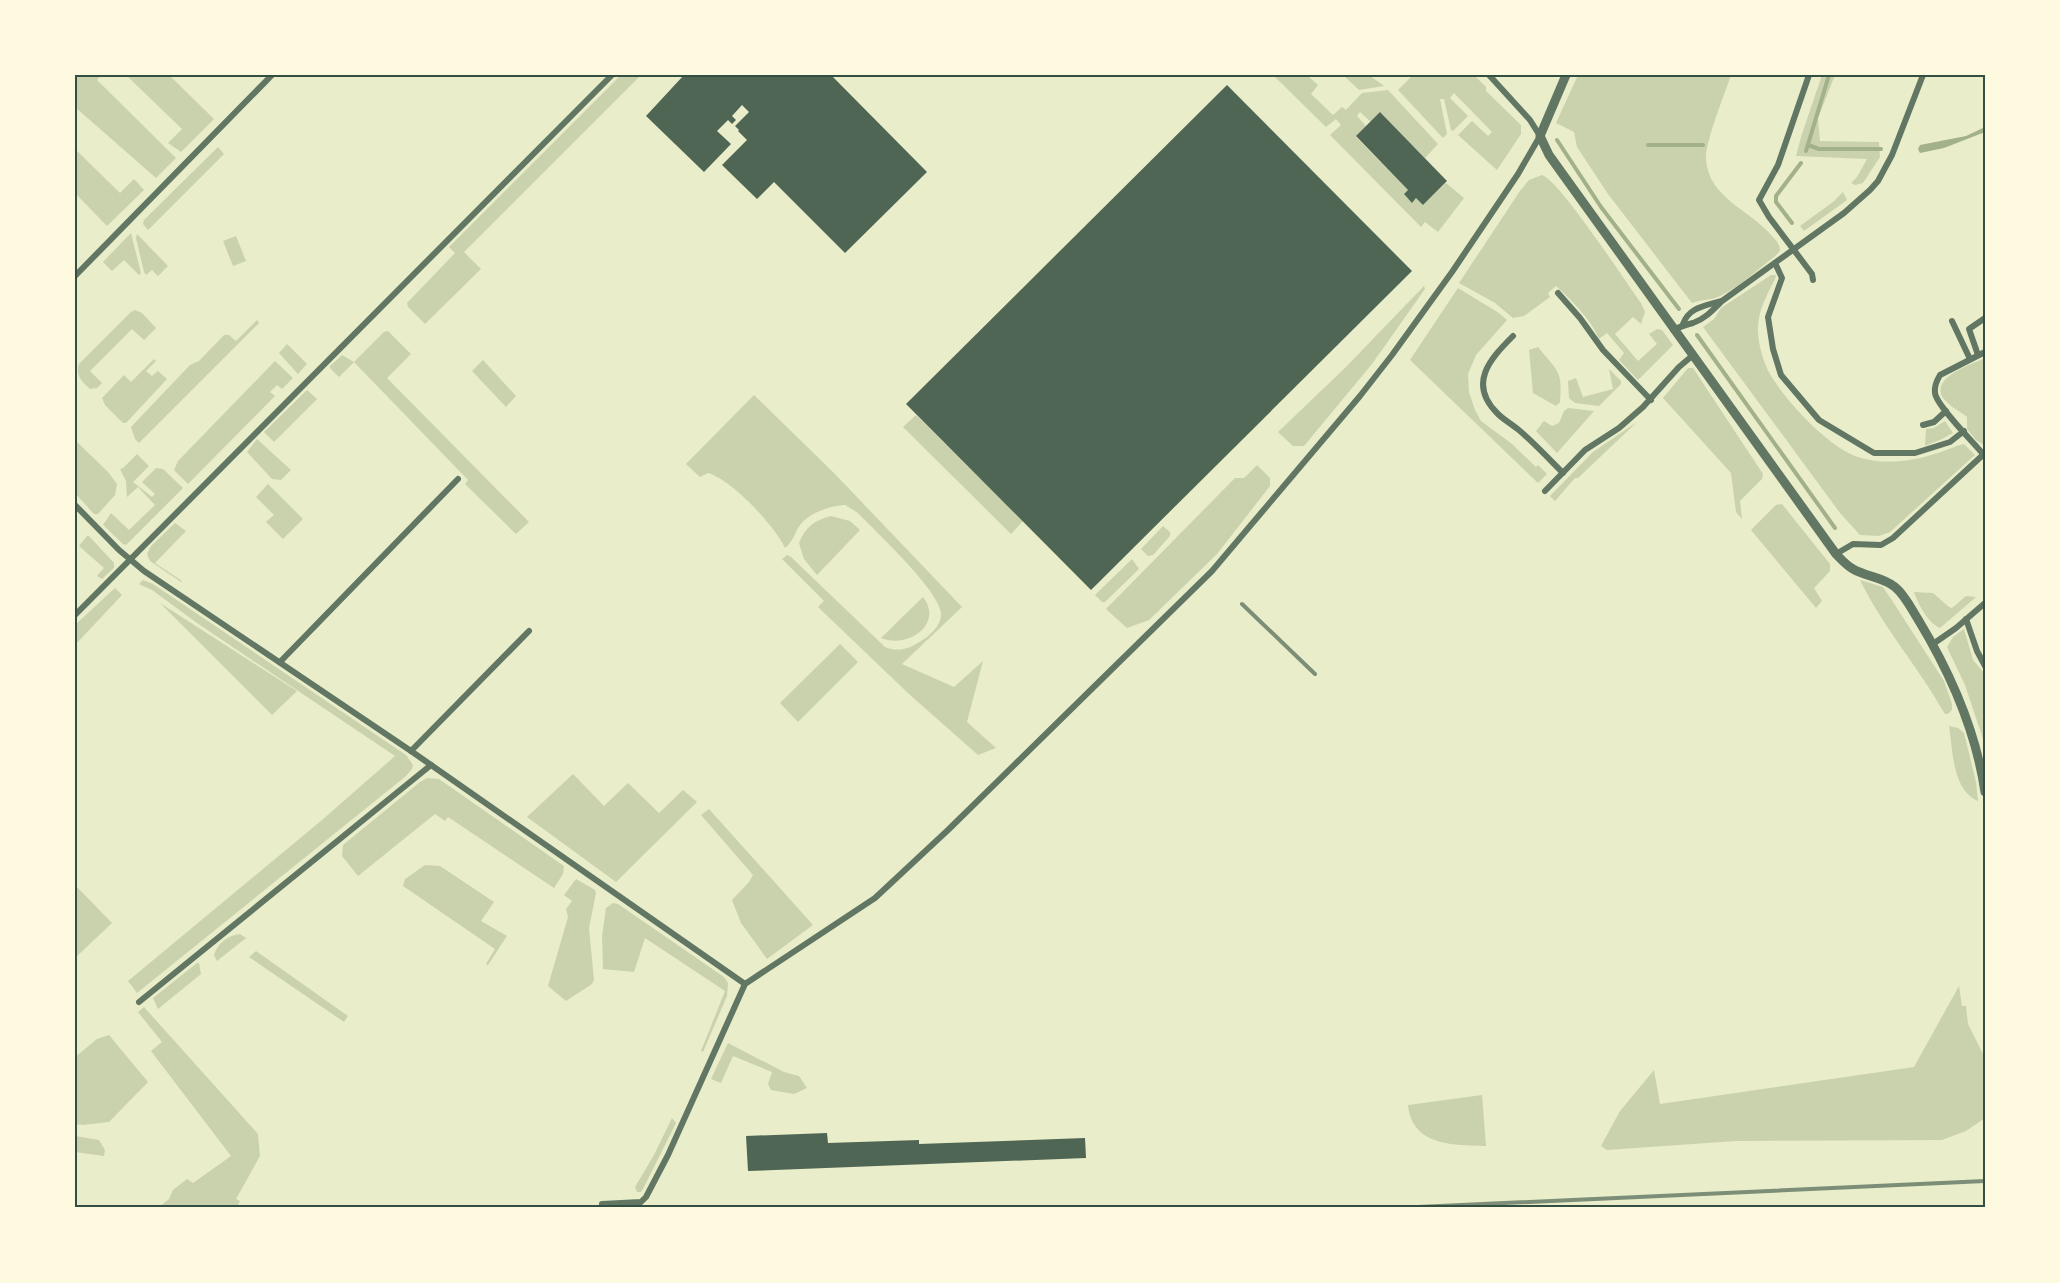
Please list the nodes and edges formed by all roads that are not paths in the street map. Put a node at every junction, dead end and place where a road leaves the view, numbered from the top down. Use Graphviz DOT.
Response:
graph roads {
  1 [pos="272,75"];
  2 [pos="612,75"];
  3 [pos="1489,75"];
  4 [pos="1566,75"];
  5 [pos="1809,75"];
  6 [pos="1923,75"];
  7 [pos="1540,136"];
  8 [pos="1795,250"];
  9 [pos="1775,263"];
  10 [pos="75,276"];
  11 [pos="1813,280"];
  12 [pos="1558,293"];
  13 [pos="1722,301"];
  14 [pos="1985,318"];
  15 [pos="1952,321"];
  16 [pos="1683,324"];
  17 [pos="1673,330"];
  18 [pos="1513,336"];
  19 [pos="1985,352"];
  20 [pos="1978,355"];
  21 [pos="1692,356"];
  22 [pos="1970,359"];
  23 [pos="1650,400"];
  24 [pos="1946,411"];
  25 [pos="1923,425"];
  26 [pos="1964,430"];
  27 [pos="1984,454"];
  28 [pos="1563,473"];
  29 [pos="458,479"];
  30 [pos="1545,491"];
  31 [pos="75,505"];
  32 [pos="1836,554"];
  33 [pos="129,560"];
  34 [pos="1985,603"];
  35 [pos="75,615"];
  36 [pos="1966,619"];
  37 [pos="529,632"];
  38 [pos="1933,644"];
  39 [pos="280,662"];
  40 [pos="1985,666"];
  41 [pos="411,751"];
  42 [pos="431,765"];
  43 [pos="1985,792"];
  44 [pos="745,984"];
  45 [pos="138,1002"];
  46 [pos="602,1204"];
  1 -- 10 [label="street"];
  2 -- 33 [label="street"];
  3 -- 7 [label="street"];
  4 -- 7 [label="street"];
  5 -- 8 [label="street"];
  6 -- 8 [label="street"];
  7 -- 17 [label="street"];
  7 -- 44 [label="street"];
  8 -- 9 [label="street"];
  8 -- 11 [label="street"];
  9 -- 13 [label="street"];
  9 -- 26 [label="street"];
  12 -- 23 [label="street"];
  13 -- 16 [label="street"];
  13 -- 16 [label="street"];
  14 -- 20 [label="street"];
  15 -- 22 [label="street"];
  16 -- 17 [label="street"];
  17 -- 21 [label="street"];
  18 -- 28 [label="street"];
  19 -- 20 [label="street"];
  20 -- 22 [label="street"];
  21 -- 23 [label="street"];
  21 -- 32 [label="street"];
  22 -- 24 [label="street"];
  23 -- 28 [label="street"];
  24 -- 25 [label="street"];
  24 -- 26 [label="street"];
  26 -- 27 [label="street"];
  27 -- 32 [label="street"];
  28 -- 30 [label="street"];
  29 -- 39 [label="street"];
  31 -- 33 [label="street"];
  32 -- 38 [label="street"];
  33 -- 35 [label="street"];
  33 -- 39 [label="street"];
  34 -- 36 [label="street"];
  36 -- 38 [label="street"];
  36 -- 40 [label="street"];
  37 -- 41 [label="street"];
  38 -- 43 [label="street"];
  39 -- 41 [label="street"];
  41 -- 42 [label="street"];
  42 -- 44 [label="street"];
  42 -- 45 [label="street"];
  44 -- 46 [label="street"];
}
